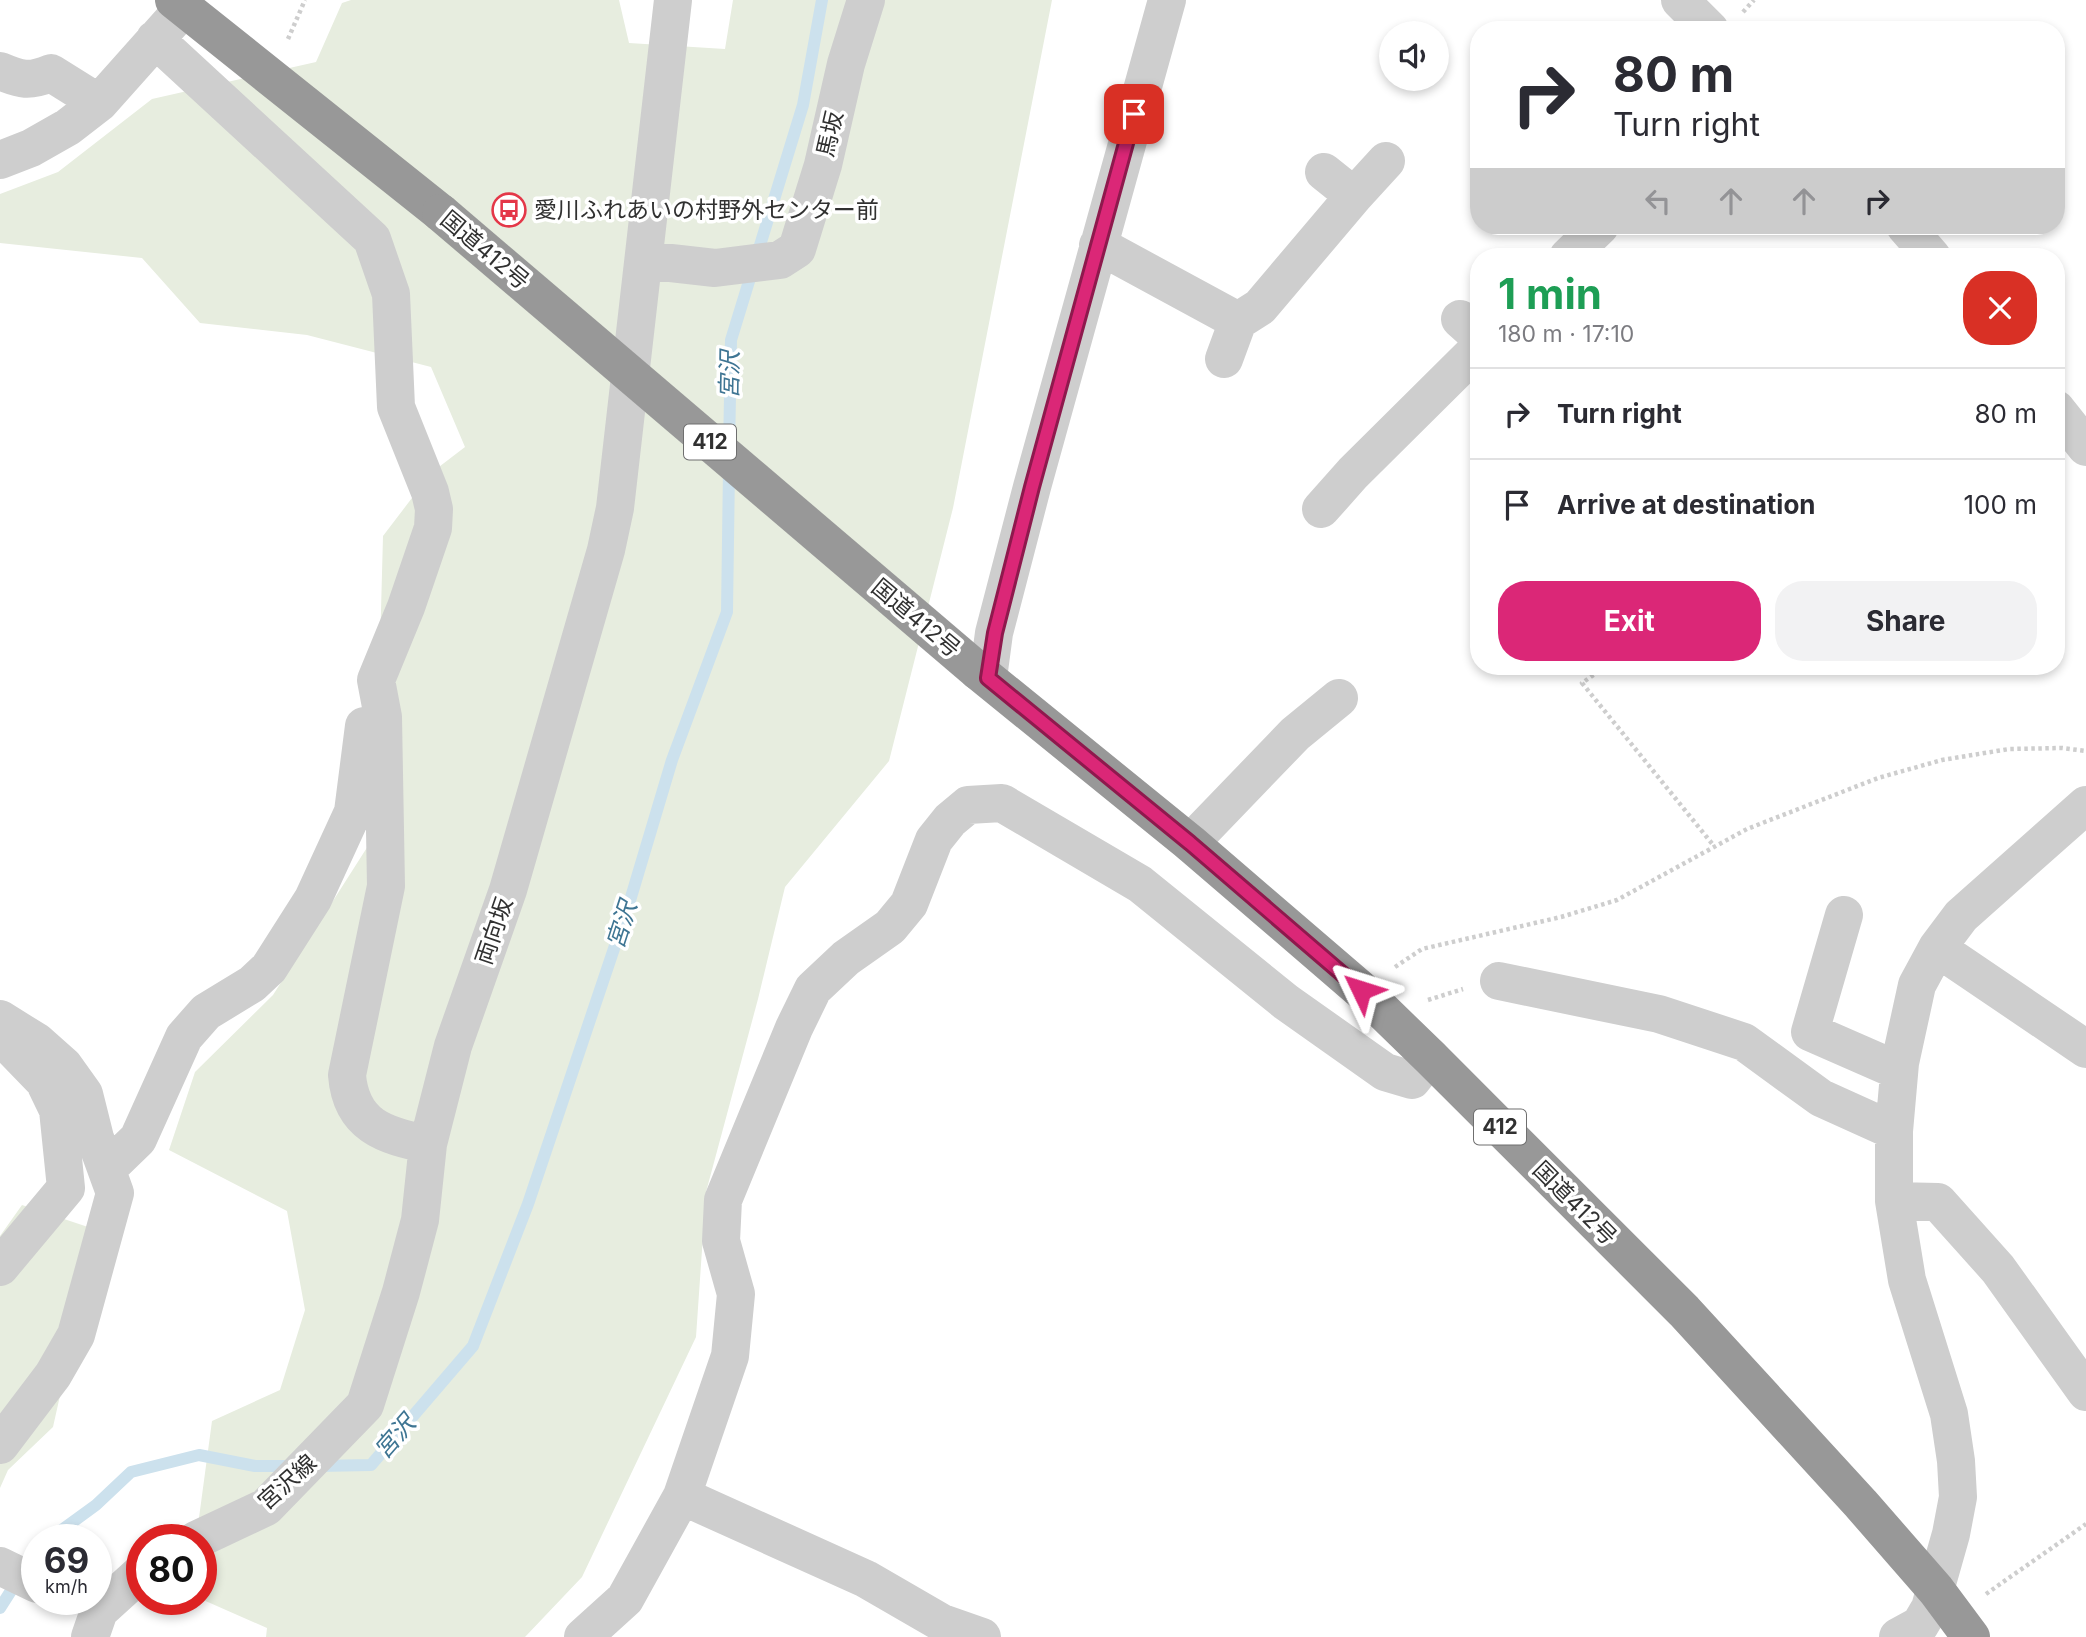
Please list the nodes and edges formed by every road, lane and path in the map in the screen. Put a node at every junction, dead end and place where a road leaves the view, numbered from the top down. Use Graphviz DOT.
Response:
graph roads {
  1 [pos="866,0"];
  2 [pos="1167,0"];
  3 [pos="1680,0"];
  4 [pos="179,4"];
  5 [pos="668,8"];
  6 [pos="1701,21"];
  7 [pos="155,39"];
  8 [pos="0,71"];
  9 [pos="99,103"];
  10 [pos="0,160"];
  11 [pos="1386,161"];
  12 [pos="1324,172"];
  13 [pos="1354,196"];
  14 [pos="1098,245"];
  15 [pos="644,260"];
  16 [pos="1238,321"];
  17 [pos="1470,338"];
  18 [pos="1224,359"];
  19 [pos="2065,420"];
  20 [pos="2086,447"];
  21 [pos="1321,509"];
  22 [pos="983,674"];
  23 [pos="1594,675"];
  24 [pos="376,680"];
  25 [pos="1339,698"];
  26 [pos="2086,751"];
  27 [pos="2086,805"];
  28 [pos="1190,843"];
  29 [pos="1714,846"];
  30 [pos="1843,915"];
  31 [pos="1937,948"];
  32 [pos="1499,981"];
  33 [pos="1377,1006"];
  34 [pos="9,1025"];
  35 [pos="2086,1049"];
  36 [pos="1430,1057"];
  37 [pos="1899,1071"];
  38 [pos="1894,1131"];
  39 [pos="428,1144"];
  40 [pos="107,1169"];
  41 [pos="1894,1201"];
  42 [pos="0,1267"];
  43 [pos="2086,1392"];
  44 [pos="365,1405"];
  45 [pos="0,1446"];
  46 [pos="682,1496"];
  47 [pos="2086,1524"];
  48 [pos="217,1530"];
  49 [pos="126,1585"];
  50 [pos="1954,1614"];
  51 [pos="87,1616"];
  52 [pos="583,1637"];
  53 [pos="982,1637"];
  54 [pos="1898,1637"];
  1 -- 15 [label="street, 馬坂"];
  2 -- 14 [label="street"];
  3 -- 6 [label="street"];
  4 -- 7 [label="street"];
  4 -- 22 [label="highway, 国道412号 / 412, bridge"];
  5 -- 15 [label="street, 両向坂"];
  7 -- 9 [label="street"];
  7 -- 24 [label="street"];
  8 -- 9 [label="street"];
  9 -- 10 [label="street"];
  11 -- 13 [label="street"];
  12 -- 13 [label="street"];
  13 -- 16 [label="street"];
  14 -- 16 [label="street"];
  14 -- 22 [label="street"];
  15 -- 39 [label="street, 両向坂"];
  16 -- 18 [label="street"];
  17 -- 21 [label="street"];
  19 -- 20 [label="street"];
  22 -- 28 [label="highway, 国道412号 / 412"];
  23 -- 29 [label="path"];
  24 -- 39 [label="street"];
  24 -- 40 [label="street"];
  25 -- 28 [label="street"];
  26 -- 29 [label="path"];
  27 -- 31 [label="street"];
  28 -- 33 [label="highway, 国道412号 / 412"];
  29 -- 33 [label="path"];
  30 -- 37 [label="street"];
  31 -- 35 [label="street"];
  31 -- 37 [label="street"];
  32 -- 33 [label="path"];
  32 -- 38 [label="street"];
  33 -- 36 [label="highway, 国道412号 / 412"];
  34 -- 40 [label="street"];
  34 -- 42 [label="street"];
  36 -- 46 [label="street"];
  36 -- 50 [label="highway, 国道412号 / 412"];
  37 -- 38 [label="street"];
  38 -- 41 [label="street"];
  39 -- 44 [label="street, 両向坂"];
  40 -- 45 [label="street"];
  41 -- 43 [label="street"];
  41 -- 50 [label="street"];
  44 -- 48 [label="street, 宮沢線"];
  46 -- 52 [label="street"];
  46 -- 53 [label="street"];
  47 -- 50 [label="path"];
  49 -- 51 [label="street"];
  50 -- 54 [label="street"];
}
